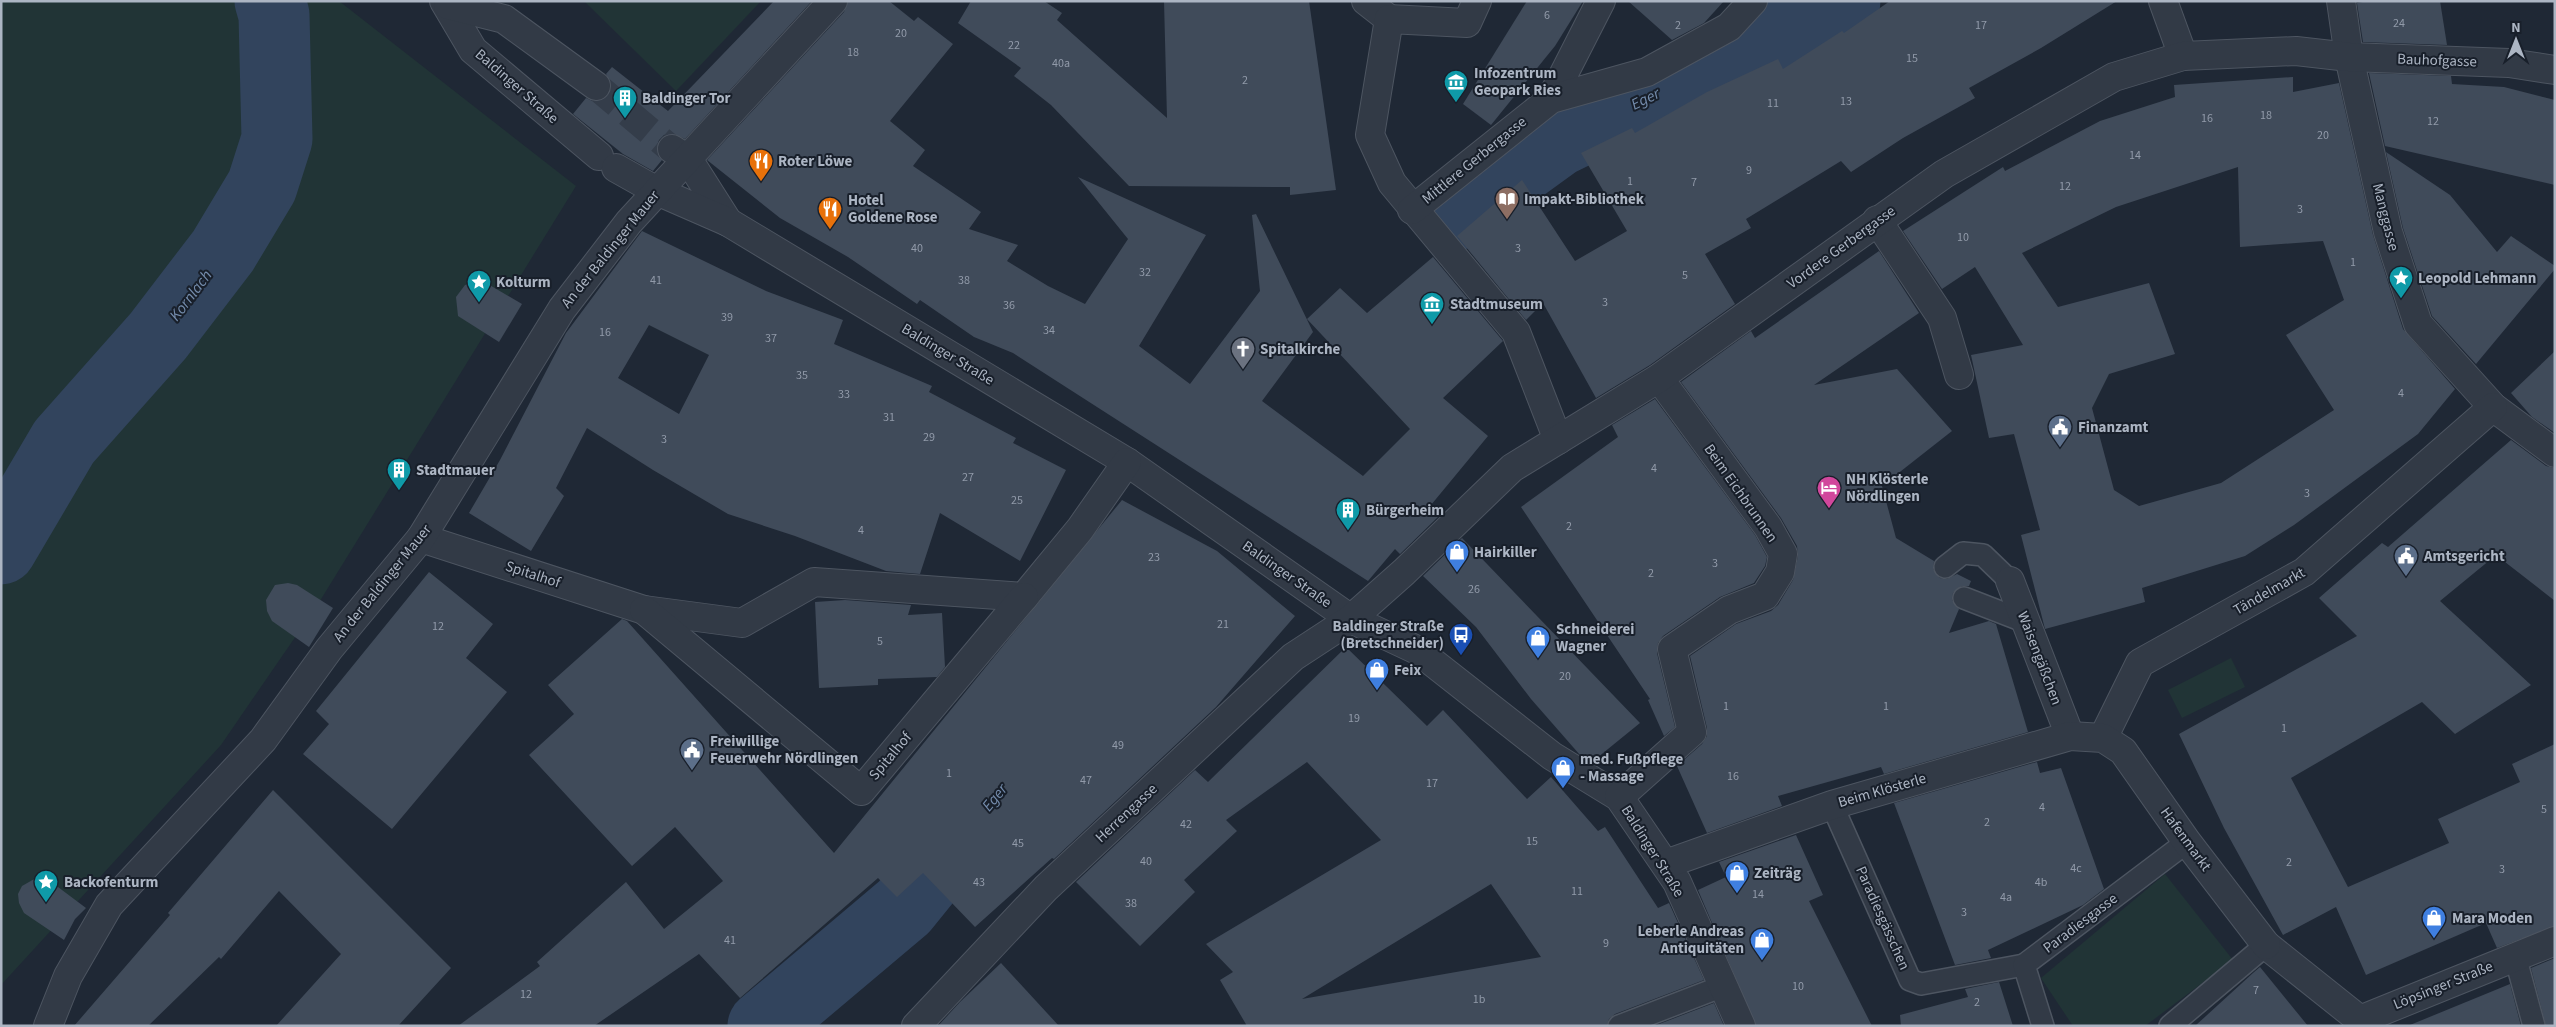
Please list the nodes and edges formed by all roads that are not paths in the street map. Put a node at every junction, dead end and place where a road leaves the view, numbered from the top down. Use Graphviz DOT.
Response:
graph roads {
  1 [pos="833,1"];
  2 [pos="1366,1"];
  3 [pos="1477,1"];
  4 [pos="1602,1"];
  5 [pos="1753,1"];
  6 [pos="2162,1"];
  7 [pos="2340,1"];
  8 [pos="446,3"];
  9 [pos="1390,19"];
  10 [pos="2183,56"];
  11 [pos="2350,57"];
  12 [pos="2555,70"];
  13 [pos="596,86"];
  14 [pos="1551,99"];
  15 [pos="679,154"];
  16 [pos="657,191"];
  17 [pos="1412,210"];
  18 [pos="1877,220"];
  19 [pos="728,222"];
  20 [pos="1959,376"];
  21 [pos="1659,378"];
  22 [pos="2493,407"];
  23 [pos="1558,440"];
  24 [pos="2555,453"];
  25 [pos="1127,462"];
  26 [pos="421,538"];
  27 [pos="1945,567"];
  28 [pos="2010,581"];
  29 [pos="1024,597"];
  30 [pos="1964,598"];
  31 [pos="644,610"];
  32 [pos="1351,619"];
  33 [pos="2026,622"];
  34 [pos="2070,736"];
  35 [pos="2103,738"];
  36 [pos="1619,797"];
  37 [pos="1832,805"];
  38 [pos="2188,842"];
  39 [pos="1666,864"];
  40 [pos="2555,940"];
  41 [pos="2266,945"];
  42 [pos="2514,956"];
  43 [pos="2024,965"];
  44 [pos="1723,986"];
  45 [pos="2358,1023"];
  46 [pos="48,1026"];
  47 [pos="916,1026"];
  48 [pos="1619,1026"];
  49 [pos="1741,1026"];
  50 [pos="2042,1026"];
  51 [pos="2170,1026"];
  52 [pos="2534,1026"];
  1 -- 15 [label="street, An der Baldinger Mauer"];
  2 -- 9 [label="street"];
  3 -- 9 [label="street"];
  4 -- 14 [label="street"];
  5 -- 14 [label="street, Mittlere Gerbergasse"];
  6 -- 10 [label="street"];
  7 -- 11 [label="street"];
  8 -- 13 [label="street, Baldinger Straße"];
  8 -- 16 [label="street, Baldinger Straße"];
  9 -- 17 [label="street"];
  10 -- 11 [label="street, Vordere Gerbergasse"];
  10 -- 18 [label="street, Vordere Gerbergasse"];
  11 -- 12 [label="street, Bauhofgasse"];
  11 -- 22 [label="street, Manggasse"];
  14 -- 17 [label="street, Mittlere Gerbergasse"];
  15 -- 16 [label="street, An der Baldinger Mauer"];
  15 -- 19 [label="street, Baldinger Straße"];
  16 -- 19 [label="street, Baldinger Straße"];
  16 -- 26 [label="street, An der Baldinger Mauer"];
  17 -- 23 [label="street, Mittlere Gerbergasse"];
  18 -- 20 [label="street"];
  18 -- 21 [label="street, Vordere Gerbergasse"];
  19 -- 25 [label="street, Baldinger Straße"];
  21 -- 23 [label="street, Vordere Gerbergasse"];
  21 -- 36 [label="street, Beim Eichbrunnen"];
  22 -- 24 [label="street, Manggasse"];
  22 -- 35 [label="street, Tändelmarkt"];
  23 -- 32 [label="street, Vordere Gerbergasse"];
  25 -- 29 [label="street, Spitalhof"];
  25 -- 32 [label="street, Baldinger Straße"];
  26 -- 31 [label="street, Spitalhof"];
  26 -- 46 [label="street, An der Baldinger Mauer"];
  27 -- 28 [label="lane"];
  28 -- 33 [label="street, Waisengäßchen"];
  29 -- 31 [label="street, Spitalhof"];
  29 -- 31 [label="street, Spitalhof"];
  30 -- 33 [label="lane"];
  32 -- 36 [label="street, Baldinger Straße"];
  32 -- 47 [label="street, Herrengasse"];
  33 -- 34 [label="street, Waisengäßchen"];
  34 -- 35 [label="street, Beim Klösterle"];
  34 -- 37 [label="street, Beim Klösterle"];
  35 -- 38 [label="street, Hafenmarkt"];
  36 -- 39 [label="street, Baldinger Straße"];
  37 -- 39 [label="street, Beim Klösterle"];
  37 -- 43 [label="lane, Paradiesgässchen"];
  38 -- 41 [label="street, Hafenmarkt"];
  38 -- 43 [label="lane, Paradiesgasse"];
  39 -- 44 [label="street, Baldinger Straße"];
  40 -- 42 [label="street, Löpsinger Straße"];
  41 -- 45 [label="street, Löpsinger Straße"];
  41 -- 51 [label="lane"];
  42 -- 45 [label="street, Löpsinger Straße"];
  42 -- 52 [label="lane"];
  43 -- 50 [label="lane"];
  44 -- 48 [label="lane"];
  44 -- 49 [label="street, Baldinger Straße"];
}
